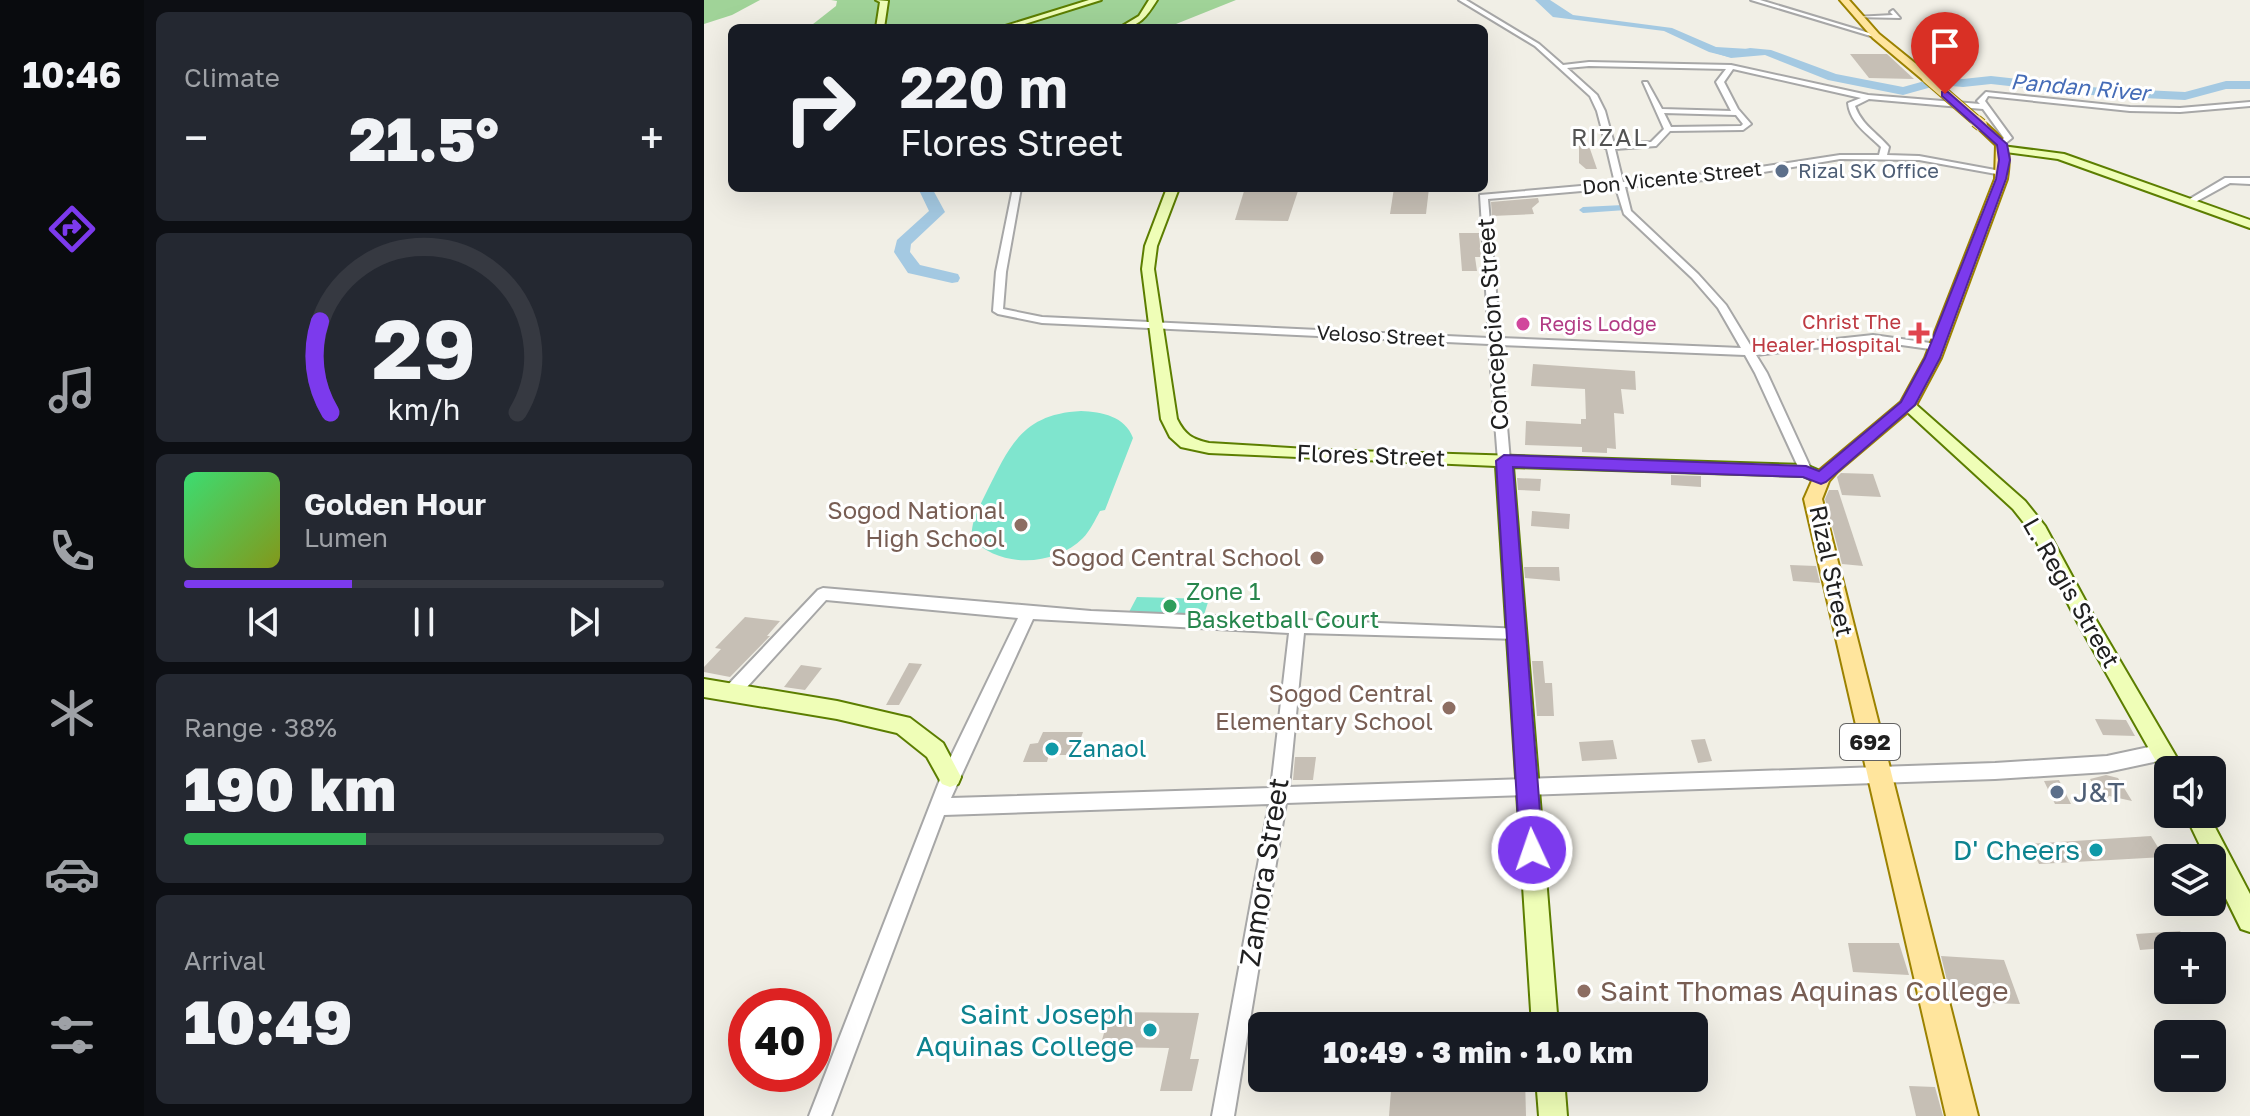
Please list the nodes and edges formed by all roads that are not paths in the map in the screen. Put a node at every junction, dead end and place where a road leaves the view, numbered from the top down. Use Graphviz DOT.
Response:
graph roads {
  1 [pos="880,0"];
  2 [pos="1097,0"];
  3 [pos="1153,0"];
  4 [pos="1462,0"];
  5 [pos="1754,0"];
  6 [pos="1844,0"];
  7 [pos="1893,12"];
  8 [pos="1858,17"];
  9 [pos="881,24"];
  10 [pos="1016,24"];
  11 [pos="1131,24"];
  12 [pos="1876,36"];
  13 [pos="1562,67"];
  14 [pos="1731,67"];
  15 [pos="1645,83"];
  16 [pos="1868,97"];
  17 [pos="2250,104"];
  18 [pos="1985,107"];
  19 [pos="1661,111"];
  20 [pos="1737,111"];
  21 [pos="1668,129"];
  22 [pos="2002,146"];
  23 [pos="1608,147"];
  24 [pos="1882,157"];
  25 [pos="2002,172"];
  26 [pos="2250,181"];
  27 [pos="1620,184"];
  28 [pos="1016,192"];
  29 [pos="1171,192"];
  30 [pos="1483,197"];
  31 [pos="2187,203"];
  32 [pos="2250,224"];
  33 [pos="1155,324"];
  34 [pos="1493,341"];
  35 [pos="1937,347"];
  36 [pos="1750,352"];
  37 [pos="1908,405"];
  38 [pos="1504,461"];
  39 [pos="1813,475"];
  40 [pos="1028,613"];
  41 [pos="1297,627"];
  42 [pos="1518,633"];
  43 [pos="704,688"];
  44 [pos="731,693"];
  45 [pos="2163,752"];
  46 [pos="2165,756"];
  47 [pos="1877,773"];
  48 [pos="950,777"];
  49 [pos="1528,786"];
  50 [pos="1279,795"];
  51 [pos="940,807"];
  52 [pos="2203,828"];
  53 [pos="2250,920"];
  54 [pos="1544,1012"];
  55 [pos="1551,1092"];
  56 [pos="820,1116"];
  57 [pos="1223,1116"];
  58 [pos="1553,1116"];
  59 [pos="1962,1116"];
  1 -- 9 [label="street"];
  2 -- 10 [label="street"];
  3 -- 11 [label="street"];
  4 -- 13 [label="street"];
  5 -- 12 [label="street"];
  6 -- 8 [label="main road"];
  7 -- 8 [label="street"];
  8 -- 12 [label="main road"];
  12 -- 22 [label="main road, bridge"];
  13 -- 14 [label="street"];
  13 -- 23 [label="street"];
  14 -- 16 [label="street"];
  14 -- 20 [label="street"];
  15 -- 19 [label="street"];
  16 -- 18 [label="street"];
  16 -- 24 [label="street"];
  17 -- 18 [label="street"];
  18 -- 22 [label="street"];
  19 -- 20 [label="street"];
  19 -- 21 [label="street"];
  20 -- 21 [label="street"];
  21 -- 23 [label="street"];
  22 -- 25 [label="main road, Rizal Street"];
  22 -- 31 [label="street"];
  23 -- 27 [label="street"];
  24 -- 25 [label="street, Don Vicente Street"];
  24 -- 27 [label="street, Don Vicente Street"];
  25 -- 35 [label="main road, Rizal Street"];
  26 -- 31 [label="street"];
  27 -- 30 [label="street, Don Vicente Street"];
  27 -- 36 [label="street"];
  28 -- 33 [label="street, Veloso Street"];
  29 -- 33 [label="street, Flores Street"];
  30 -- 34 [label="street, Concepcion Street"];
  31 -- 32 [label="street"];
  33 -- 34 [label="street, Veloso Street"];
  33 -- 38 [label="street, Flores Street"];
  34 -- 36 [label="street, Veloso Street"];
  34 -- 38 [label="street, Concepcion Street"];
  35 -- 36 [label="street, Veloso Street"];
  35 -- 37 [label="main road, Rizal Street"];
  36 -- 39 [label="street"];
  37 -- 39 [label="main road, Rizal Street"];
  37 -- 45 [label="street, L. Regis Street"];
  38 -- 39 [label="street, Flores Street"];
  38 -- 42 [label="street, Concepcion Street"];
  39 -- 47 [label="main road, Rizal Street / 692"];
  40 -- 41 [label="street"];
  40 -- 44 [label="street"];
  40 -- 48 [label="street"];
  41 -- 42 [label="street"];
  41 -- 50 [label="street, Zamora Street"];
  42 -- 49 [label="street, Concepcion Street"];
  43 -- 44 [label="street"];
  44 -- 48 [label="street"];
  45 -- 46 [label="street, L. Regis Street"];
  45 -- 47 [label="street"];
  47 -- 49 [label="street"];
  47 -- 59 [label="main road, Rizal Street / 692"];
  48 -- 51 [label="street"];
  49 -- 50 [label="street"];
  49 -- 54 [label="street, Concepcion Street"];
  50 -- 51 [label="street"];
  50 -- 57 [label="street, Zamora Street"];
  51 -- 56 [label="street"];
  52 -- 53 [label="street"];
  55 -- 58 [label="street"];
}
